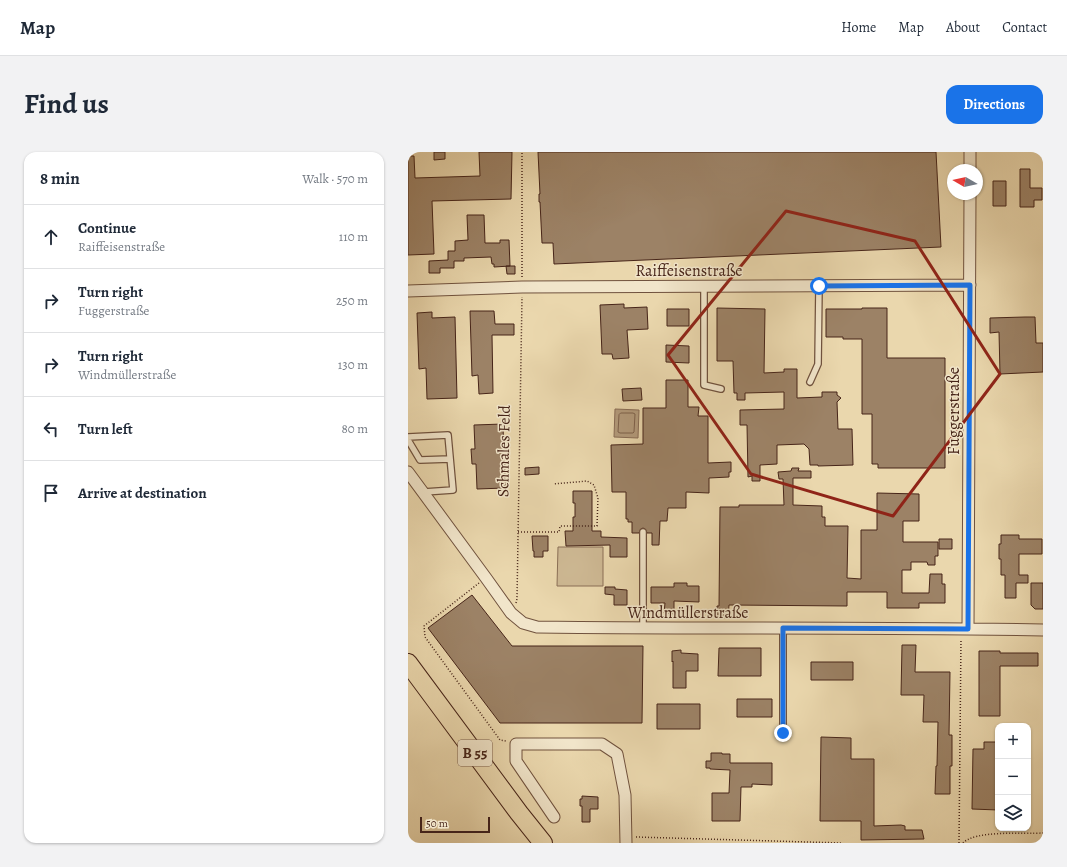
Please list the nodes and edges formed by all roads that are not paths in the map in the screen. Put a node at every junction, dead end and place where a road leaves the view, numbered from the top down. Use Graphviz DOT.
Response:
graph roads {
  1 [pos="970,152"];
  2 [pos="970,164"];
  3 [pos="970,200"];
  4 [pos="970,285"];
  5 [pos="704,286"];
  6 [pos="819,286"];
  7 [pos="408,291"];
  8 [pos="810,382"];
  9 [pos="721,389"];
  10 [pos="408,438"];
  11 [pos="450,459"];
  12 [pos="408,472"];
  13 [pos="424,492"];
  14 [pos="643,532"];
  15 [pos="643,628"];
  16 [pos="783,628"];
  17 [pos="965,629"];
  18 [pos="1043,630"];
  19 [pos="408,663"];
  20 [pos="783,733"];
  21 [pos="554,817"];
  22 [pos="626,840"];
  23 [pos="543,843"];
  1 -- 2 [label="street"];
  3 -- 4 [label="street, Fuggerstraße"];
  4 -- 6 [label="street, Raiffeisenstraße"];
  4 -- 17 [label="street, Fuggerstraße"];
  5 -- 6 [label="street, Raiffeisenstraße"];
  5 -- 7 [label="street, Raiffeisenstraße"];
  5 -- 9 [label="lane"];
  6 -- 8 [label="lane"];
  10 -- 11 [label="lane"];
  10 -- 11 [label="lane"];
  11 -- 13 [label="lane"];
  12 -- 13 [label="street, Windmüllerstraße"];
  13 -- 15 [label="street, Windmüllerstraße"];
  14 -- 15 [label="lane"];
  15 -- 16 [label="street, Windmüllerstraße"];
  16 -- 17 [label="street, Windmüllerstraße"];
  16 -- 20 [label="lane"];
  17 -- 18 [label="street, Windmüllerstraße"];
  19 -- 23 [label="main road, B 55"];
  21 -- 22 [label="street"];
}
